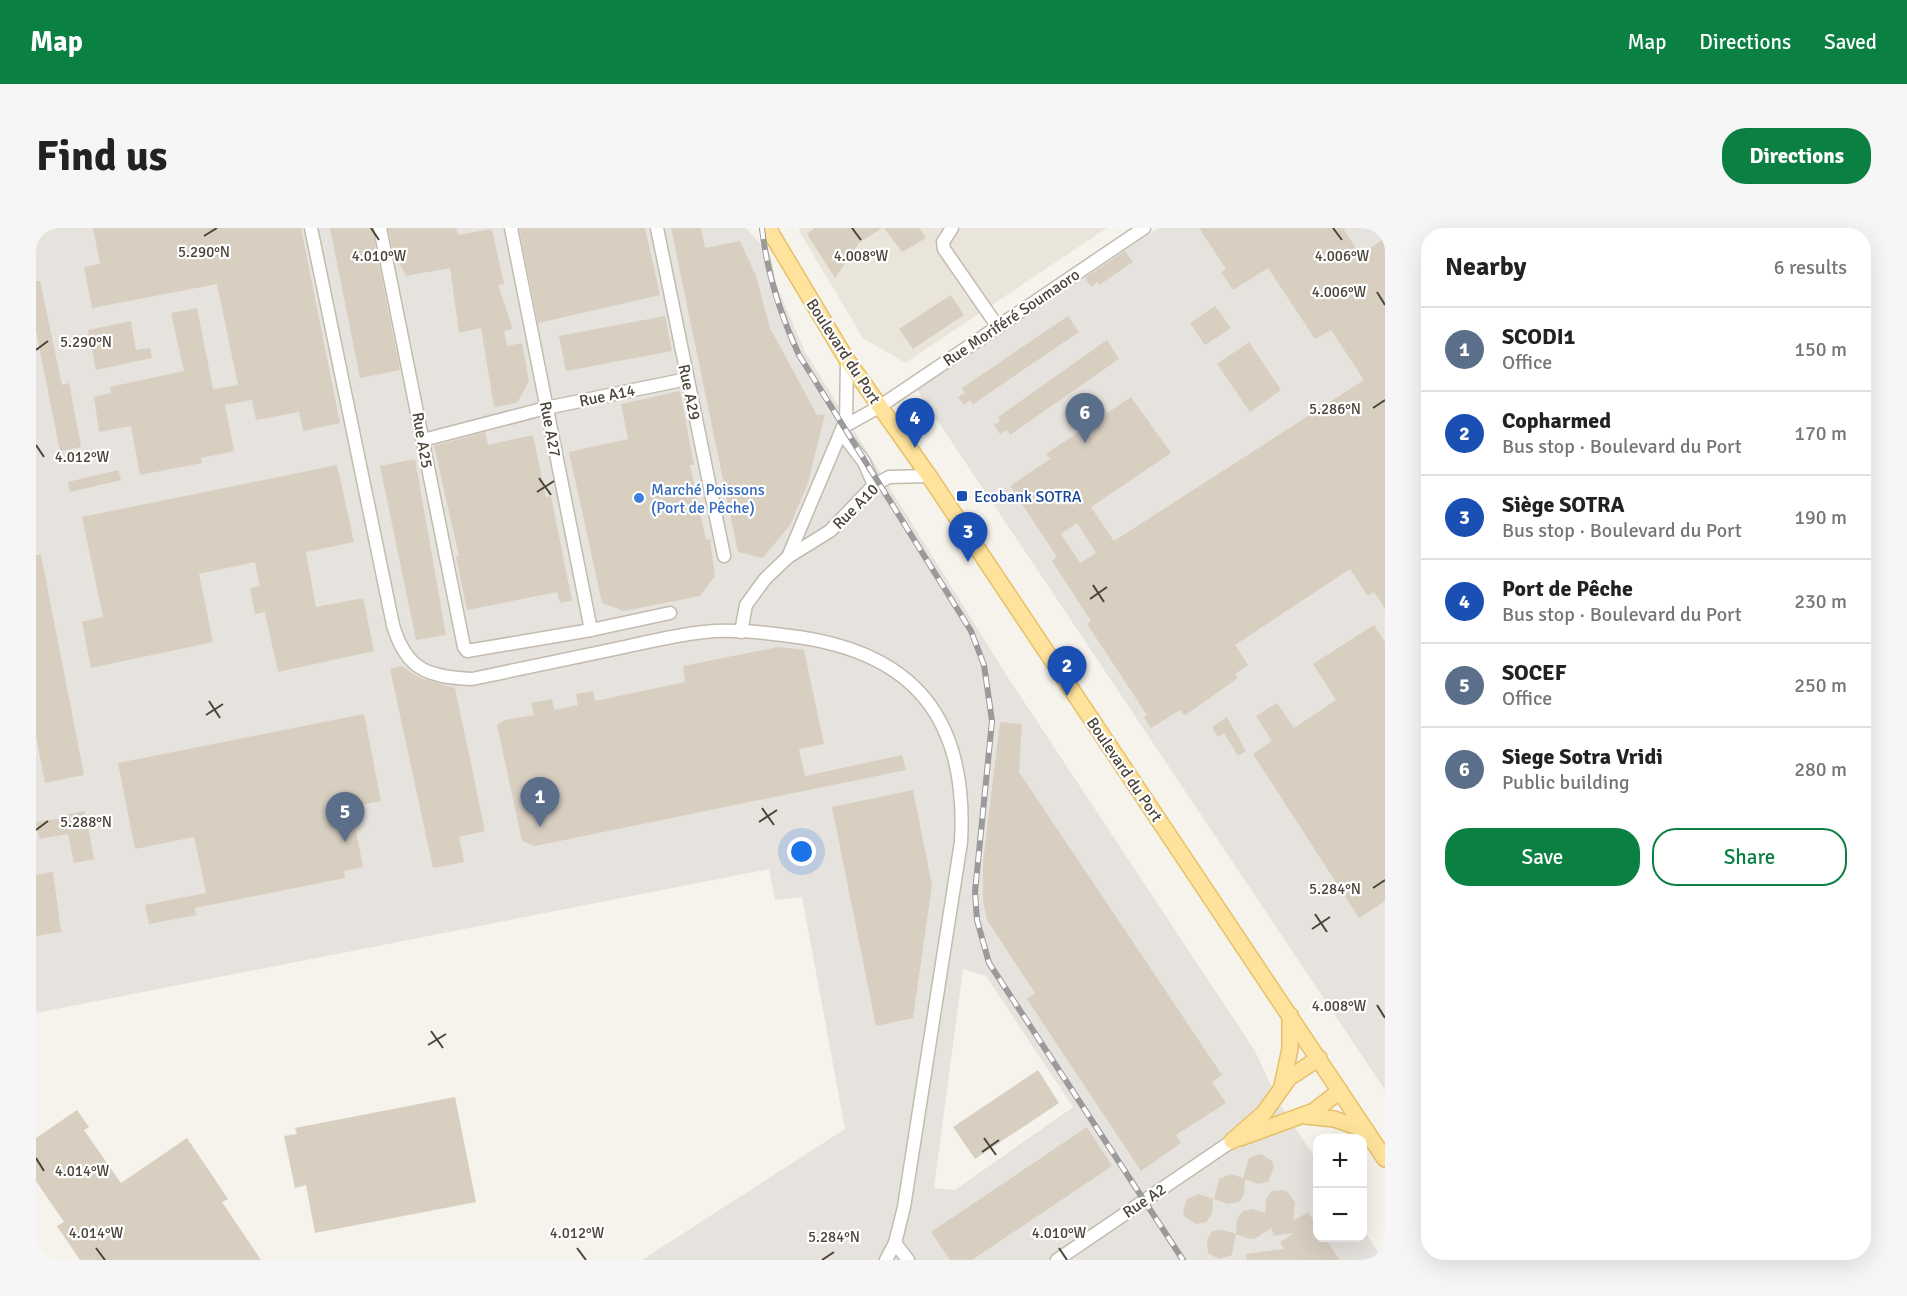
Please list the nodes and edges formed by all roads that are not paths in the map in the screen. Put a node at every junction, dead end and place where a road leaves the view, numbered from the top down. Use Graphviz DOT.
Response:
graph roads {
  1 [pos="311,228"];
  2 [pos="380,228"];
  3 [pos="511,228"];
  4 [pos="657,228"];
  5 [pos="768,228"];
  6 [pos="952,228"];
  7 [pos="1144,228"];
  8 [pos="998,327"];
  9 [pos="846,360"];
  10 [pos="687,379"];
  11 [pos="879,407"];
  12 [pos="546,408"];
  13 [pos="843,429"];
  14 [pos="423,440"];
  15 [pos="929,476"];
  16 [pos="874,484"];
  17 [pos="724,556"];
  18 [pos="788,557"];
  19 [pos="670,614"];
  20 [pos="591,630"];
  21 [pos="741,632"];
  22 [pos="1290,1015"];
  23 [pos="1319,1058"];
  24 [pos="1282,1087"];
  25 [pos="1340,1091"];
  26 [pos="1302,1116"];
  27 [pos="1366,1130"];
  28 [pos="1232,1141"];
  29 [pos="1385,1159"];
  30 [pos="895,1243"];
  31 [pos="886,1260"];
  32 [pos="908,1260"];
  33 [pos="1057,1260"];
  1 -- 21 [label="street"];
  2 -- 14 [label="street, Rue A25"];
  3 -- 12 [label="street, Rue A27"];
  4 -- 10 [label="street, Rue A29"];
  5 -- 9 [label="main road, Boulevard du Port"];
  6 -- 8 [label="street"];
  7 -- 8 [label="street, Rue Moriféré Soumaoro"];
  8 -- 11 [label="street, Rue Moriféré Soumaoro"];
  9 -- 11 [label="main road, Boulevard du Port"];
  9 -- 13 [label="street, Rue A10"];
  10 -- 12 [label="street, Rue A14"];
  10 -- 17 [label="street, Rue A29"];
  11 -- 13 [label="street"];
  11 -- 15 [label="main road, Boulevard du Port"];
  12 -- 14 [label="street, Rue A14"];
  12 -- 20 [label="street, Rue A27"];
  13 -- 16 [label="street"];
  13 -- 18 [label="street, Rue A10"];
  14 -- 20 [label="street, Rue A25"];
  15 -- 16 [label="street, Rue A10"];
  15 -- 22 [label="main road, Boulevard du Port"];
  16 -- 18 [label="street, Rue A10"];
  18 -- 21 [label="street, Rue A10"];
  19 -- 20 [label="street"];
  21 -- 30 [label="street"];
  22 -- 23 [label="main road, Boulevard du Port"];
  22 -- 24 [label="main road"];
  23 -- 24 [label="main road"];
  23 -- 25 [label="main road, Boulevard du Port"];
  24 -- 28 [label="main road"];
  25 -- 26 [label="main road"];
  25 -- 27 [label="main road, Boulevard du Port"];
  26 -- 27 [label="main road"];
  26 -- 28 [label="main road"];
  27 -- 29 [label="main road, Boulevard du Port"];
  28 -- 33 [label="street, Rue A2"];
  30 -- 31 [label="street"];
  30 -- 32 [label="street"];
}
